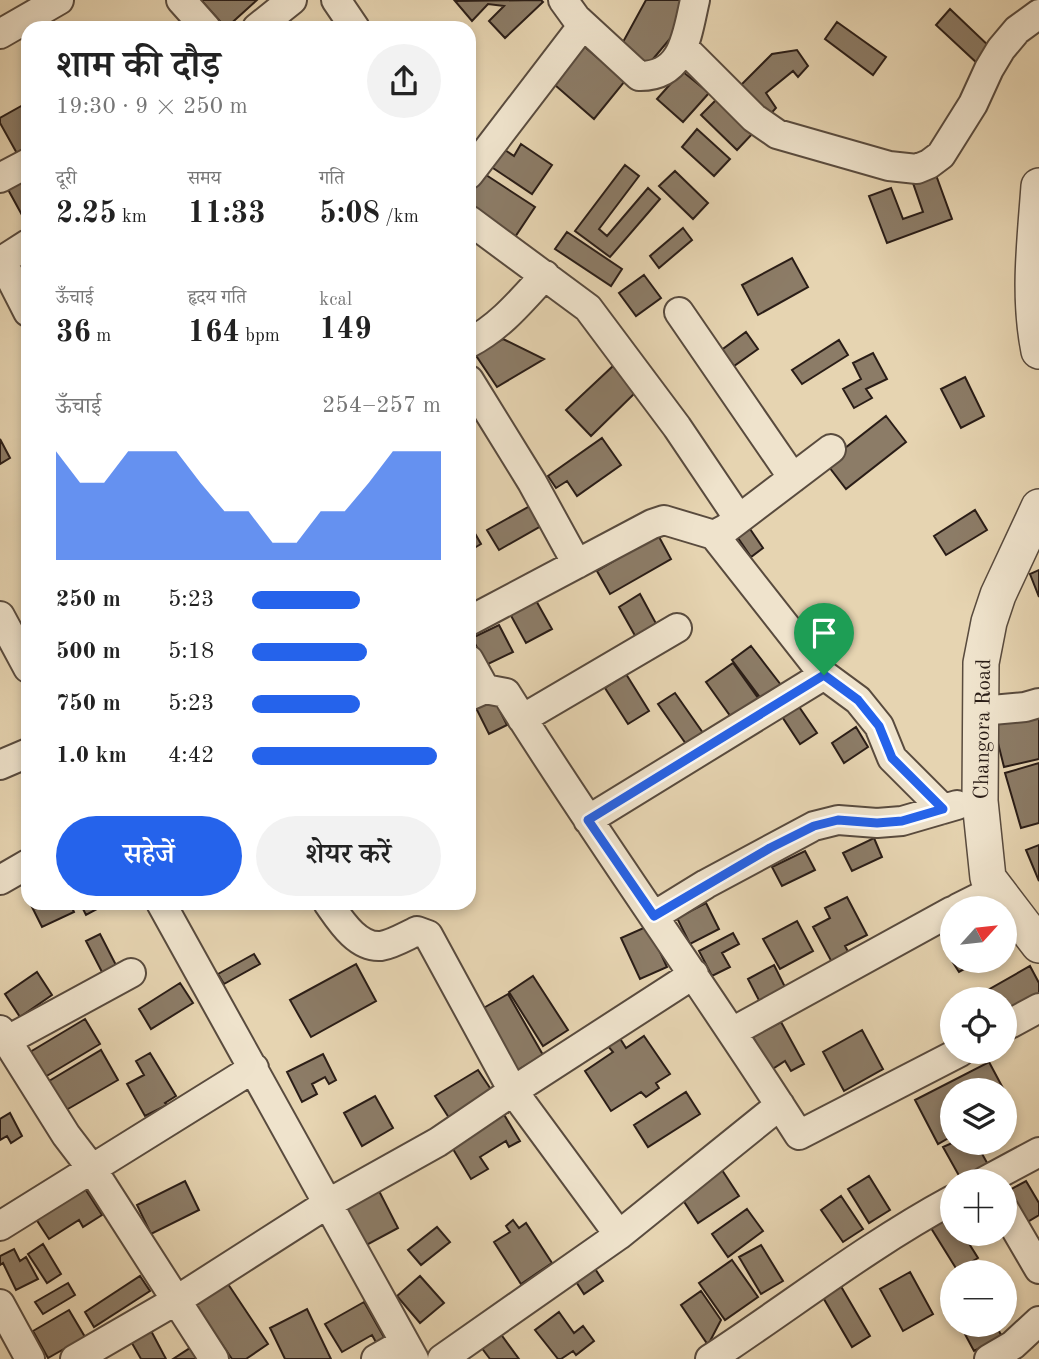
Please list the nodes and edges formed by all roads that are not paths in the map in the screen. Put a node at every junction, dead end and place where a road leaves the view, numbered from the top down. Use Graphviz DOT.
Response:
graph roads {
  1 [pos="59,0"];
  2 [pos="181,0"];
  3 [pos="292,0"];
  4 [pos="336,0"];
  5 [pos="563,0"];
  6 [pos="695,0"];
  7 [pos="1039,14"];
  8 [pos="23,21"];
  9 [pos="200,21"];
  10 [pos="266,21"];
  11 [pos="350,21"];
  12 [pos="21,22"];
  13 [pos="583,25"];
  14 [pos="0,34"];
  15 [pos="683,47"];
  16 [pos="476,165"];
  17 [pos="21,167"];
  18 [pos="0,178"];
  19 [pos="1039,186"];
  20 [pos="476,225"];
  21 [pos="21,248"];
  22 [pos="1,261"];
  23 [pos="545,275"];
  24 [pos="21,299"];
  25 [pos="679,312"];
  26 [pos="476,332"];
  27 [pos="1039,351"];
  28 [pos="476,391"];
  29 [pos="831,449"];
  30 [pos="793,478"];
  31 [pos="1039,507"];
  32 [pos="739,519"];
  33 [pos="713,535"];
  34 [pos="1025,562"];
  35 [pos="578,564"];
  36 [pos="0,616"];
  37 [pos="476,617"];
  38 [pos="677,628"];
  39 [pos="21,655"];
  40 [pos="824,675"];
  41 [pos="477,692"];
  42 [pos="1039,703"];
  43 [pos="981,711"];
  44 [pos="522,719"];
  45 [pos="21,756"];
  46 [pos="0,765"];
  47 [pos="980,795"];
  48 [pos="943,809"];
  49 [pos="588,820"];
  50 [pos="21,868"];
  51 [pos="0,880"];
  52 [pos="996,888"];
  53 [pos="981,896"];
  54 [pos="165,910"];
  55 [pos="334,910"];
  56 [pos="654,916"];
  57 [pos="940,918"];
  58 [pos="1036,936"];
  59 [pos="131,973"];
  60 [pos="694,974"];
  61 [pos="1039,1008"];
  62 [pos="1017,1020"];
  63 [pos="732,1032"];
  64 [pos="3,1035"];
  65 [pos="940,1062"];
  66 [pos="254,1068"];
  67 [pos="513,1091"];
  68 [pos="780,1105"];
  69 [pos="1039,1152"];
  70 [pos="92,1169"];
  71 [pos="1009,1169"];
  72 [pos="327,1204"];
  73 [pos="940,1207"];
  74 [pos="0,1226"];
  75 [pos="1017,1231"];
  76 [pos="619,1235"];
  77 [pos="1039,1269"];
  78 [pos="177,1300"];
  79 [pos="0,1304"];
  80 [pos="1039,1321"];
  81 [pos="409,1351"];
  82 [pos="30,1359"];
  83 [pos="75,1359"];
  84 [pos="214,1359"];
  85 [pos="376,1359"];
  86 [pos="442,1359"];
  87 [pos="710,1359"];
  88 [pos="989,1359"];
  1 -- 8 [label="street"];
  2 -- 9 [label="street"];
  3 -- 10 [label="street"];
  4 -- 11 [label="street"];
  5 -- 13 [label="street"];
  6 -- 15 [label="street"];
  7 -- 15 [label="street"];
  12 -- 14 [label="street"];
  13 -- 15 [label="street"];
  13 -- 16 [label="street"];
  17 -- 18 [label="street"];
  19 -- 27 [label="street"];
  20 -- 23 [label="street"];
  21 -- 22 [label="street"];
  22 -- 24 [label="street"];
  23 -- 26 [label="street"];
  23 -- 32 [label="street"];
  25 -- 30 [label="street"];
  28 -- 35 [label="street"];
  29 -- 30 [label="street"];
  30 -- 32 [label="street"];
  31 -- 34 [label="street, Changora Road"];
  32 -- 33 [label="street"];
  33 -- 35 [label="street"];
  33 -- 40 [label="street"];
  34 -- 43 [label="street, Changora Road"];
  35 -- 37 [label="street"];
  36 -- 39 [label="street"];
  38 -- 44 [label="street"];
  40 -- 48 [label="street"];
  40 -- 49 [label="street"];
  41 -- 44 [label="street"];
  42 -- 43 [label="street"];
  43 -- 47 [label="street, Changora Road"];
  44 -- 49 [label="street"];
  45 -- 46 [label="street"];
  47 -- 48 [label="street"];
  47 -- 52 [label="street, Changora Road"];
  48 -- 56 [label="street"];
  49 -- 56 [label="street"];
  50 -- 51 [label="street"];
  52 -- 53 [label="street"];
  52 -- 58 [label="street, Changora Road"];
  54 -- 66 [label="street"];
  55 -- 67 [label="street"];
  56 -- 60 [label="street"];
  57 -- 63 [label="street"];
  59 -- 64 [label="street"];
  60 -- 63 [label="street"];
  60 -- 67 [label="street"];
  61 -- 62 [label="street"];
  63 -- 68 [label="street"];
  64 -- 70 [label="street"];
  65 -- 68 [label="street"];
  66 -- 70 [label="street"];
  66 -- 72 [label="street"];
  67 -- 72 [label="street"];
  67 -- 76 [label="street"];
  68 -- 76 [label="street"];
  69 -- 71 [label="street"];
  70 -- 74 [label="street"];
  70 -- 78 [label="street"];
  72 -- 78 [label="street"];
  72 -- 81 [label="street"];
  73 -- 87 [label="street"];
  75 -- 77 [label="street"];
  76 -- 86 [label="street"];
  78 -- 83 [label="street"];
  78 -- 84 [label="street"];
  79 -- 82 [label="street"];
  80 -- 88 [label="street"];
  81 -- 85 [label="street"];
}
